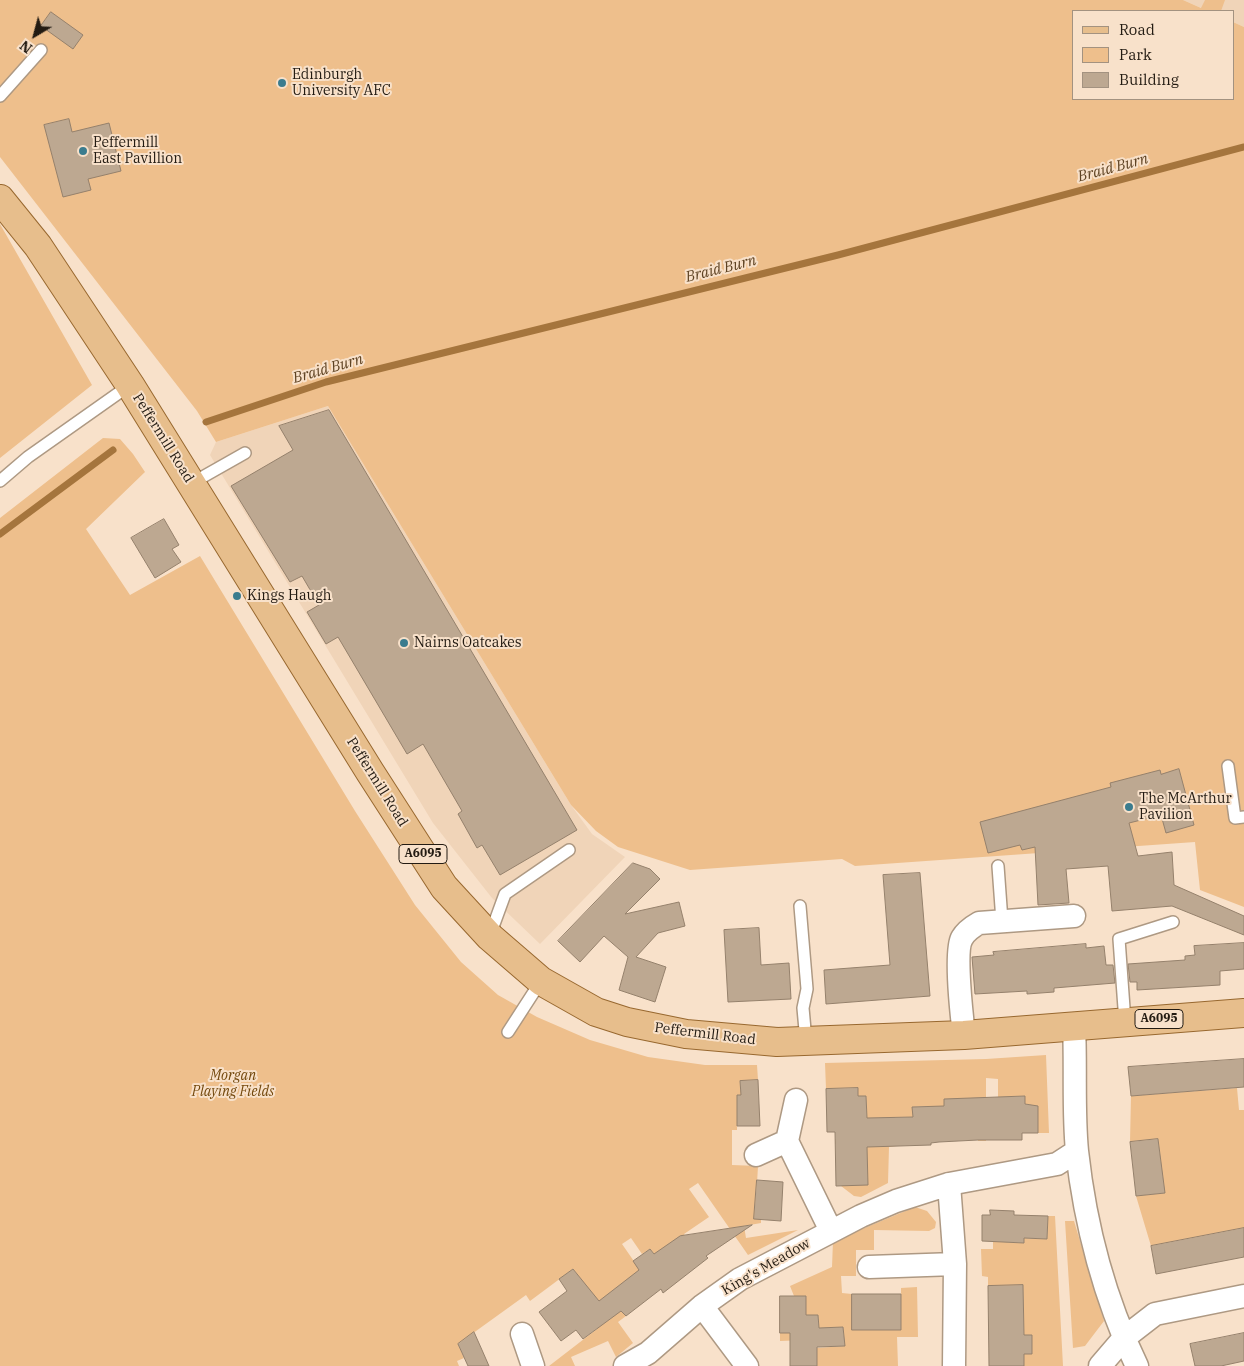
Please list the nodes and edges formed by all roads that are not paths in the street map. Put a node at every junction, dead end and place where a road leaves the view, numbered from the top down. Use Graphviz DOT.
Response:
graph roads {
  1 [pos="41,50"];
  2 [pos="0,96"];
  3 [pos="0,199"];
  4 [pos="130,385"];
  5 [pos="245,453"];
  6 [pos="0,481"];
  7 [pos="192,483"];
  8 [pos="1228,766"];
  9 [pos="1244,817"];
  10 [pos="569,850"];
  11 [pos="998,866"];
  12 [pos="800,906"];
  13 [pos="1074,916"];
  14 [pos="1002,921"];
  15 [pos="1173,922"];
  16 [pos="490,937"];
  17 [pos="541,981"];
  18 [pos="1244,1013"];
  19 [pos="1125,1022"];
  20 [pos="1074,1025"];
  21 [pos="508,1032"];
  22 [pos="964,1035"];
  23 [pos="806,1041"];
  24 [pos="796,1100"];
  25 [pos="788,1141"];
  26 [pos="1077,1151"];
  27 [pos="756,1155"];
  28 [pos="948,1184"];
  29 [pos="831,1231"];
  30 [pos="955,1264"];
  31 [pos="868,1267"];
  32 [pos="1244,1296"];
  33 [pos="702,1306"];
  34 [pos="522,1334"];
  35 [pos="1124,1338"];
  36 [pos="533,1366"];
  37 [pos="626,1366"];
  38 [pos="747,1366"];
  39 [pos="954,1366"];
  40 [pos="1100,1366"];
  41 [pos="1137,1366"];
  1 -- 2 [label="lane"];
  3 -- 4 [label="main road, Peffermill Road / A6095"];
  4 -- 6 [label="lane"];
  4 -- 7 [label="main road, Peffermill Road / A6095"];
  5 -- 7 [label="lane"];
  7 -- 16 [label="main road, Peffermill Road / A6095"];
  8 -- 9 [label="lane"];
  10 -- 16 [label="lane"];
  11 -- 14 [label="lane"];
  12 -- 23 [label="lane"];
  13 -- 14 [label="street"];
  14 -- 22 [label="street"];
  15 -- 19 [label="lane"];
  16 -- 17 [label="main road, Peffermill Road / A6095"];
  17 -- 21 [label="lane"];
  17 -- 23 [label="main road, Peffermill Road / A6095"];
  18 -- 19 [label="main road, Peffermill Road / A6095"];
  19 -- 20 [label="main road, Peffermill Road / A6095"];
  20 -- 22 [label="main road, Peffermill Road / A6095"];
  20 -- 26 [label="street"];
  22 -- 23 [label="main road, Peffermill Road / A6095"];
  24 -- 25 [label="street"];
  25 -- 27 [label="street"];
  25 -- 29 [label="street"];
  26 -- 28 [label="street, King's Meadow"];
  26 -- 35 [label="street"];
  28 -- 29 [label="street, King's Meadow"];
  28 -- 30 [label="street"];
  29 -- 33 [label="street, King's Meadow"];
  30 -- 31 [label="street"];
  30 -- 39 [label="street"];
  32 -- 35 [label="street"];
  33 -- 37 [label="street, King's Meadow"];
  33 -- 38 [label="street"];
  34 -- 36 [label="street"];
  35 -- 40 [label="street"];
  35 -- 41 [label="street"];
}
